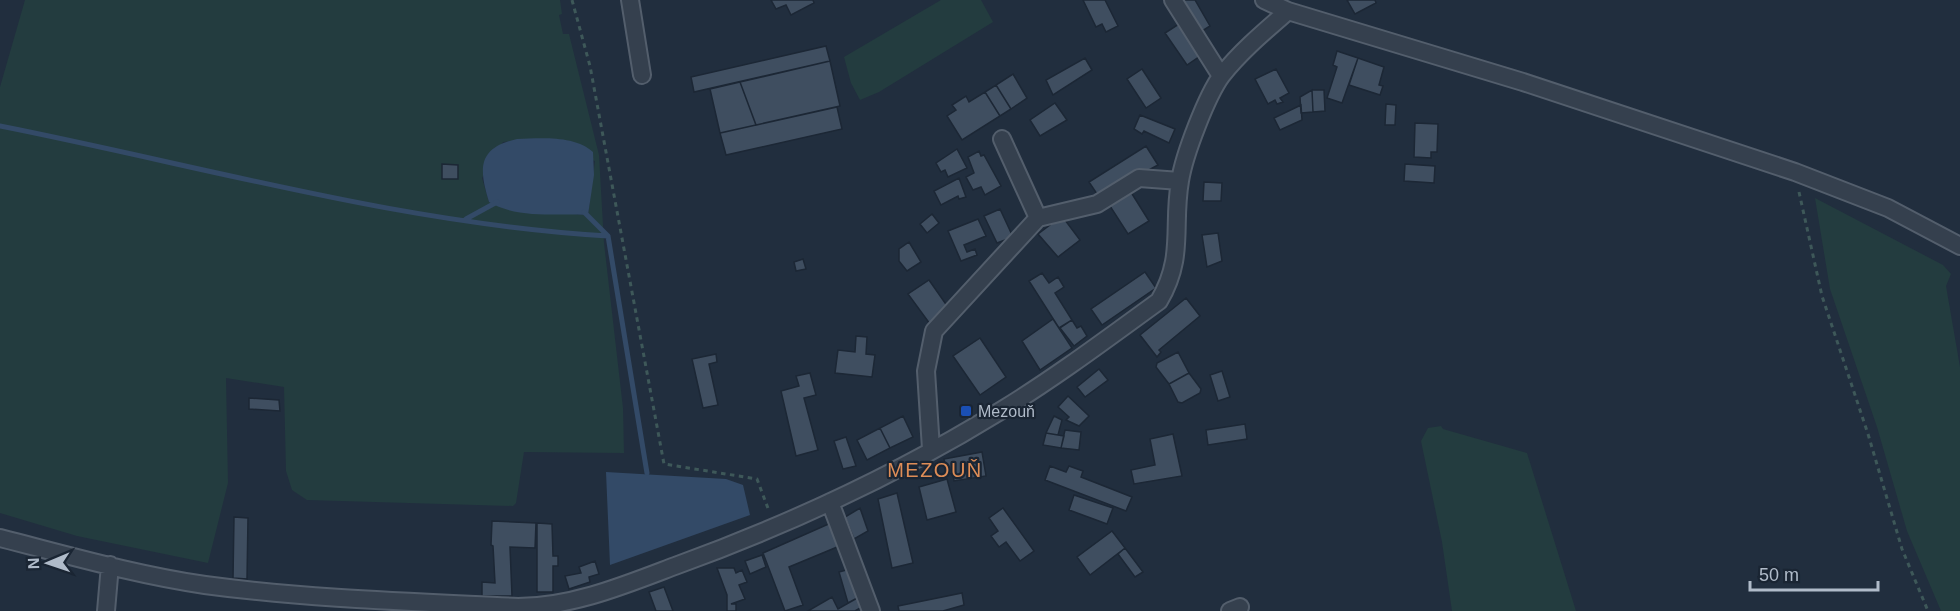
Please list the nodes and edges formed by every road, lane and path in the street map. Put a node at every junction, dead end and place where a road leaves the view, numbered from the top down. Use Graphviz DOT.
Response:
graph roads {
  1 [pos="572,0"];
  2 [pos="630,0"];
  3 [pos="1173,0"];
  4 [pos="1264,0"];
  5 [pos="1288,11"];
  6 [pos="642,75"];
  7 [pos="1221,76"];
  8 [pos="1002,139"];
  9 [pos="1795,172"];
  10 [pos="1179,181"];
  11 [pos="1038,218"];
  12 [pos="1960,246"];
  13 [pos="931,449"];
  14 [pos="830,502"];
  15 [pos="775,527"];
  16 [pos="0,538"];
  17 [pos="110,565"];
  18 [pos="313,604"];
  19 [pos="549,609"];
  20 [pos="106,611"];
  21 [pos="871,611"];
  22 [pos="1928,611"];
  1 -- 15 [label="path"];
  2 -- 6 [label="street"];
  3 -- 7 [label="street"];
  4 -- 5 [label="street"];
  5 -- 7 [label="street"];
  5 -- 9 [label="street"];
  7 -- 10 [label="street"];
  8 -- 11 [label="street"];
  9 -- 12 [label="street"];
  9 -- 22 [label="path"];
  10 -- 11 [label="street"];
  10 -- 13 [label="street"];
  11 -- 13 [label="street"];
  13 -- 14 [label="street"];
  14 -- 15 [label="street"];
  14 -- 21 [label="street"];
  15 -- 19 [label="street"];
  16 -- 17 [label="street"];
  17 -- 18 [label="street"];
  17 -- 20 [label="street"];
  18 -- 19 [label="street"];
}
